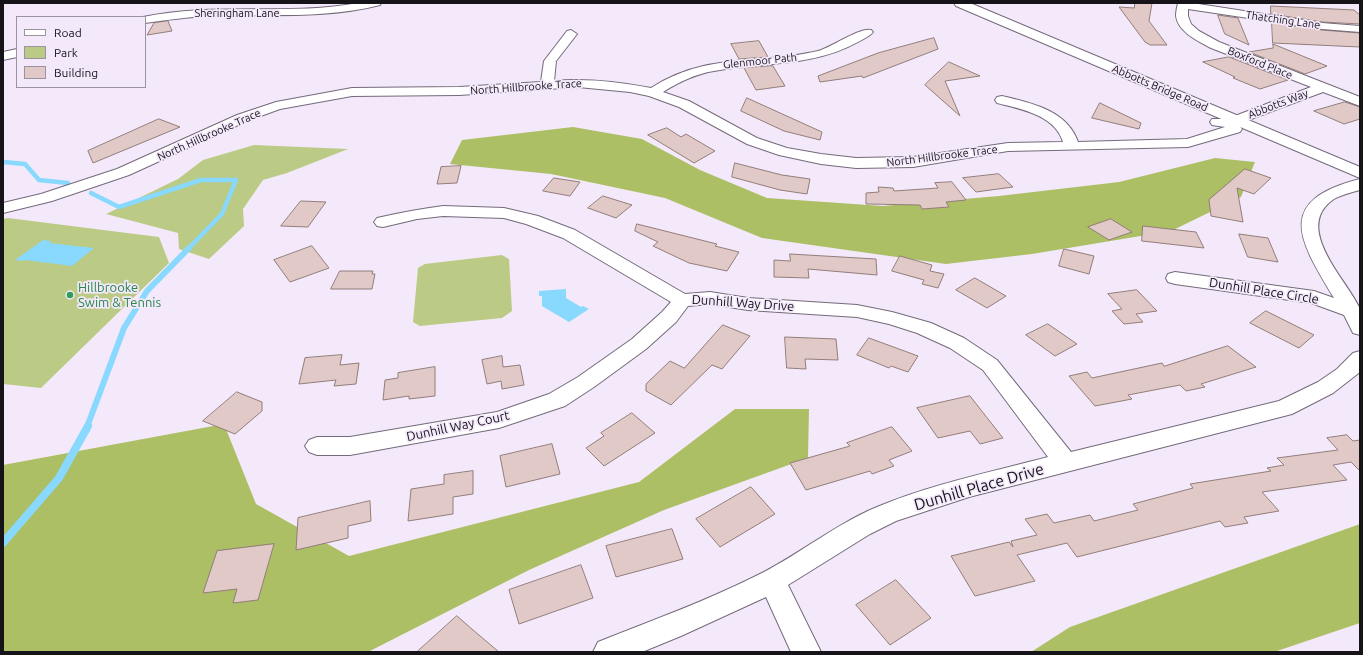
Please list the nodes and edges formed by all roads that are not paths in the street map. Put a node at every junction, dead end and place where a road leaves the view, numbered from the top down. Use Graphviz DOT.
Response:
graph roads {
  1 [pos="376,3"];
  2 [pos="960,3"];
  3 [pos="980,3"];
  4 [pos="1183,4"];
  5 [pos="146,20"];
  6 [pos="1360,29"];
  7 [pos="868,32"];
  8 [pos="571,34"];
  9 [pos="16,53"];
  10 [pos="3,56"];
  11 [pos="546,84"];
  12 [pos="1321,88"];
  13 [pos="653,93"];
  14 [pos="1002,100"];
  15 [pos="1360,102"];
  16 [pos="1253,114"];
  17 [pos="1232,121"];
  18 [pos="1072,146"];
  19 [pos="1360,159"];
  20 [pos="1360,173"];
  21 [pos="1360,184"];
  22 [pos="3,208"];
  23 [pos="383,222"];
  24 [pos="1175,278"];
  25 [pos="682,300"];
  26 [pos="1352,311"];
  27 [pos="1360,328"];
  28 [pos="1360,358"];
  29 [pos="317,446"];
  30 [pos="1066,463"];
  31 [pos="772,581"];
  32 [pos="608,652"];
  33 [pos="806,652"];
  1 -- 5 [label="street, Sheringham Lane"];
  2 -- 17 [label="main road, Abbotts Bridge Road"];
  3 -- 16 [label="main road, Abbotts Bridge Road"];
  4 -- 6 [label="street, Thatching Lane"];
  4 -- 12 [label="street, Boxford Place"];
  7 -- 13 [label="street, Glenmoor Path"];
  8 -- 11 [label="street"];
  9 -- 10 [label="street"];
  11 -- 13 [label="street, North Hillbrooke Trace"];
  11 -- 22 [label="street, North Hillbrooke Trace"];
  12 -- 15 [label="street, Boxford Place"];
  12 -- 16 [label="street, Abbotts Way"];
  13 -- 18 [label="street, North Hillbrooke Trace"];
  14 -- 18 [label="street"];
  16 -- 17 [label="street, Abbotts Way"];
  16 -- 19 [label="main road, Abbotts Bridge Road"];
  17 -- 18 [label="street, North Hillbrooke Trace"];
  17 -- 20 [label="main road, Abbotts Bridge Road"];
  21 -- 26 [label="street"];
  23 -- 25 [label="street, Dunhill Way Drive"];
  24 -- 26 [label="street, Dunhill Place Circle"];
  25 -- 29 [label="street, Dunhill Way Court"];
  25 -- 30 [label="street, Dunhill Way Drive"];
  26 -- 27 [label="street"];
  28 -- 30 [label="street, Dunhill Place Drive"];
  30 -- 31 [label="street, Dunhill Place Drive"];
  31 -- 32 [label="street, Dunhill Place Drive"];
  31 -- 33 [label="street"];
}
